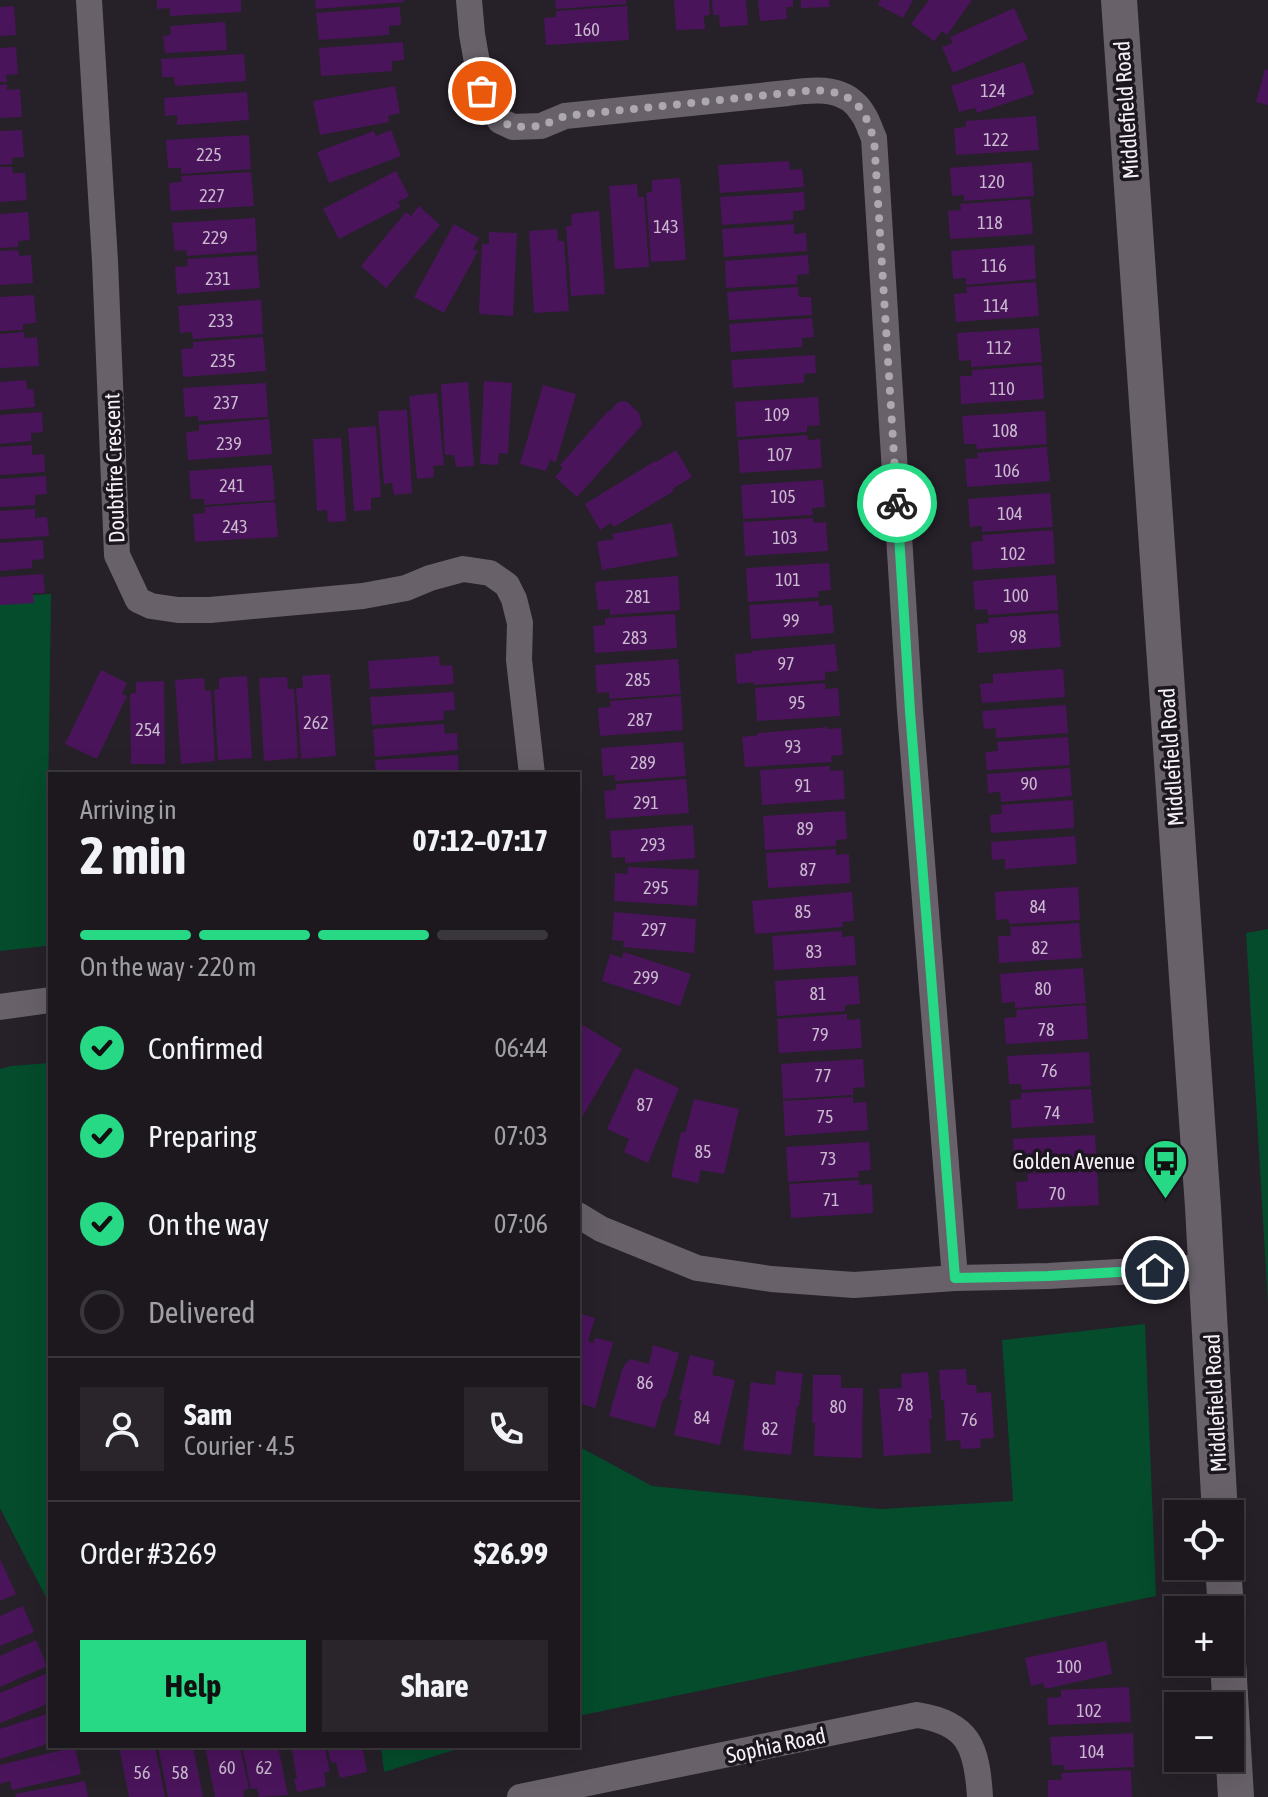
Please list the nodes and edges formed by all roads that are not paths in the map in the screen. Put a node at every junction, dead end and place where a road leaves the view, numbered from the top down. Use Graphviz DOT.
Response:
graph roads {
  1 [pos="89,0"];
  2 [pos="469,0"];
  3 [pos="1119,0"];
  4 [pos="532,772"];
  5 [pos="48,1000"];
  6 [pos="0,1007"];
  7 [pos="580,1216"];
  8 [pos="1207,1267"];
  9 [pos="955,1278"];
  10 [pos="1219,1500"];
  11 [pos="1229,1676"];
  12 [pos="520,1797"];
  13 [pos="980,1797"];
  14 [pos="1236,1797"];
  1 -- 4 [label="street, Doubtfire Crescent"];
  2 -- 9 [label="street"];
  3 -- 8 [label="main road, Middlefield Road"];
  5 -- 6 [label="street"];
  7 -- 9 [label="street"];
  8 -- 9 [label="street"];
  8 -- 10 [label="main road, Middlefield Road"];
  11 -- 14 [label="main road"];
  12 -- 13 [label="street, Sophia Road"];
}
